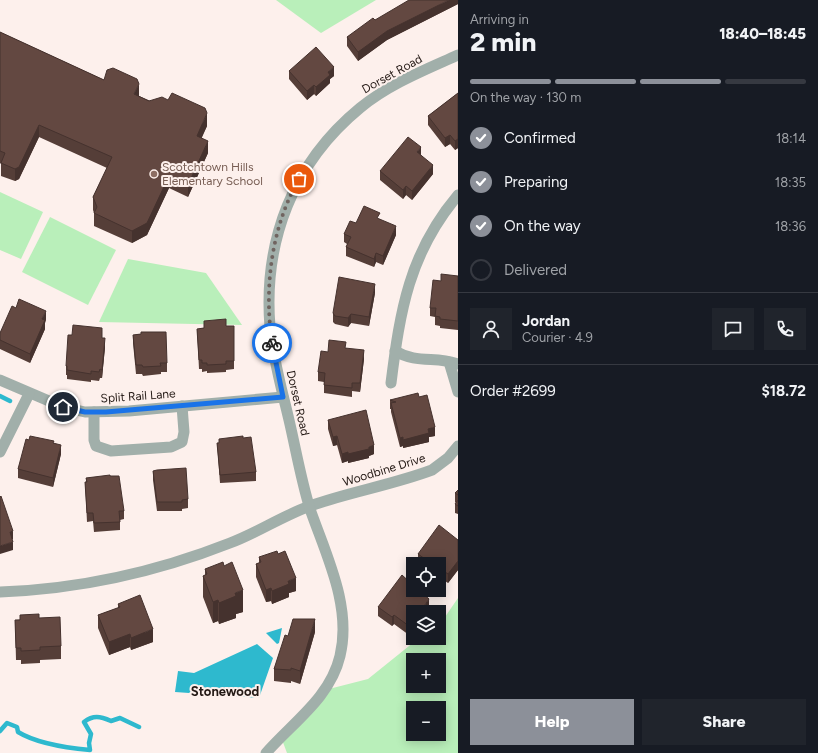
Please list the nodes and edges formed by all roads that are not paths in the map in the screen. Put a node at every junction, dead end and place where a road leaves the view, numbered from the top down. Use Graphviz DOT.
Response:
graph roads {
  1 [pos="458,55"];
  2 [pos="458,195"];
  3 [pos="395,351"];
  4 [pos="454,363"];
  5 [pos="0,380"];
  6 [pos="391,383"];
  7 [pos="458,392"];
  8 [pos="29,394"];
  9 [pos="283,397"];
  10 [pos="182,406"];
  11 [pos="94,412"];
  12 [pos="458,446"];
  13 [pos="0,452"];
  14 [pos="309,506"];
  15 [pos="0,592"];
  16 [pos="266,753"];
  1 -- 9 [label="street, Dorset Road"];
  2 -- 3 [label="street"];
  3 -- 4 [label="street"];
  3 -- 6 [label="street"];
  4 -- 7 [label="street"];
  5 -- 8 [label="street, Split Rail Lane"];
  8 -- 11 [label="street, Split Rail Lane"];
  8 -- 13 [label="street"];
  9 -- 10 [label="street, Split Rail Lane"];
  9 -- 14 [label="street, Dorset Road"];
  10 -- 11 [label="street, Split Rail Lane"];
  10 -- 11 [label="street"];
  12 -- 14 [label="street, Woodbine Drive"];
  14 -- 15 [label="street"];
  14 -- 16 [label="street, Dorset Road"];
}
